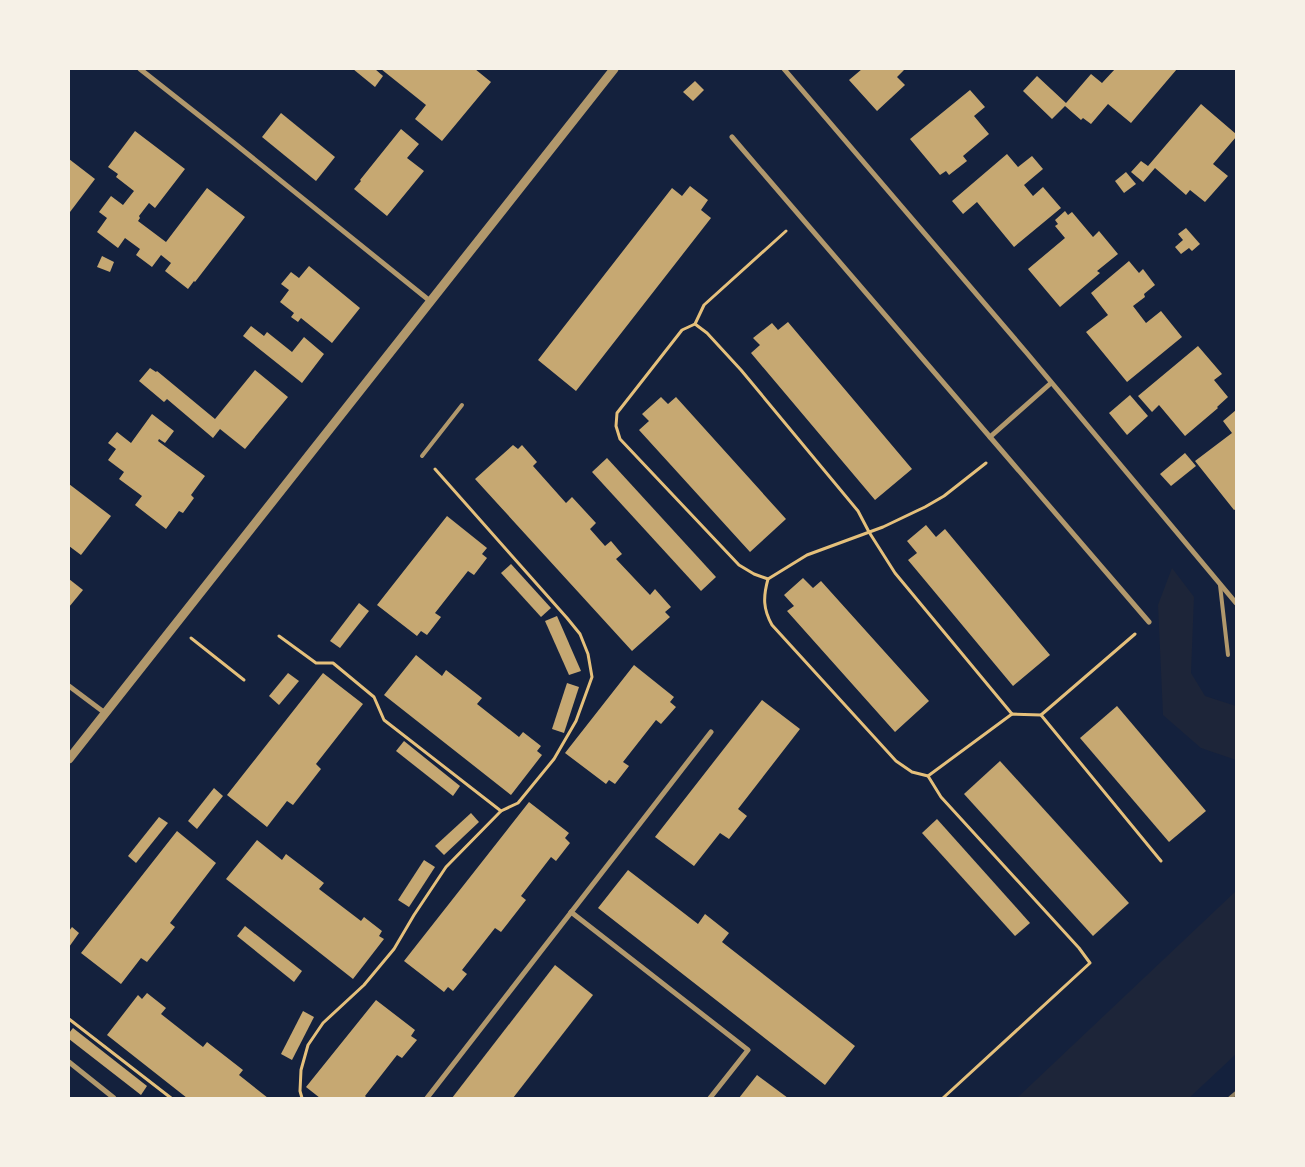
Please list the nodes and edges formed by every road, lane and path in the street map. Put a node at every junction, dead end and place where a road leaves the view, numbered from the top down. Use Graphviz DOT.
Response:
graph roads {
  1 [pos="140,69"];
  2 [pos="614,69"];
  3 [pos="784,69"];
  4 [pos="732,137"];
  5 [pos="801,217"];
  6 [pos="430,302"];
  7 [pos="695,324"];
  8 [pos="1051,383"];
  9 [pos="462,404"];
  10 [pos="990,437"];
  11 [pos="1001,450"];
  12 [pos="422,456"];
  13 [pos="870,532"];
  14 [pos="768,579"];
  15 [pos="1219,583"];
  16 [pos="1236,603"];
  17 [pos="1149,622"];
  18 [pos="175,625"];
  19 [pos="279,636"];
  20 [pos="1228,655"];
  21 [pos="244,680"];
  22 [pos="69,686"];
  23 [pos="105,713"];
  24 [pos="1012,714"];
  25 [pos="1041,715"];
  26 [pos="711,732"];
  27 [pos="69,759"];
  28 [pos="928,776"];
  29 [pos="501,811"];
  30 [pos="1161,861"];
  31 [pos="571,912"];
  32 [pos="69,1019"];
  33 [pos="69,1062"];
  34 [pos="114,1098"];
  35 [pos="171,1098"];
  36 [pos="302,1098"];
  37 [pos="426,1098"];
  38 [pos="710,1098"];
  39 [pos="943,1098"];
  1 -- 6 [label="street"];
  2 -- 6 [label="street"];
  3 -- 8 [label="street"];
  4 -- 5 [label="street"];
  5 -- 7 [label="path"];
  5 -- 10 [label="street"];
  6 -- 18 [label="street"];
  7 -- 13 [label="path"];
  7 -- 14 [label="path"];
  8 -- 10 [label="street"];
  8 -- 15 [label="street"];
  9 -- 12 [label="lane"];
  10 -- 11 [label="street"];
  11 -- 13 [label="path"];
  11 -- 17 [label="street"];
  12 -- 29 [label="path"];
  13 -- 14 [label="path"];
  13 -- 24 [label="path"];
  14 -- 28 [label="path"];
  15 -- 16 [label="street"];
  15 -- 20 [label="lane"];
  17 -- 25 [label="path"];
  18 -- 21 [label="path"];
  18 -- 23 [label="street"];
  19 -- 29 [label="path"];
  22 -- 23 [label="street"];
  23 -- 27 [label="street"];
  24 -- 25 [label="path"];
  24 -- 28 [label="path"];
  25 -- 30 [label="path"];
  26 -- 31 [label="street"];
  28 -- 39 [label="path"];
  29 -- 36 [label="path"];
  31 -- 37 [label="street"];
  31 -- 38 [label="street"];
  32 -- 35 [label="path"];
  33 -- 34 [label="street"];
}
